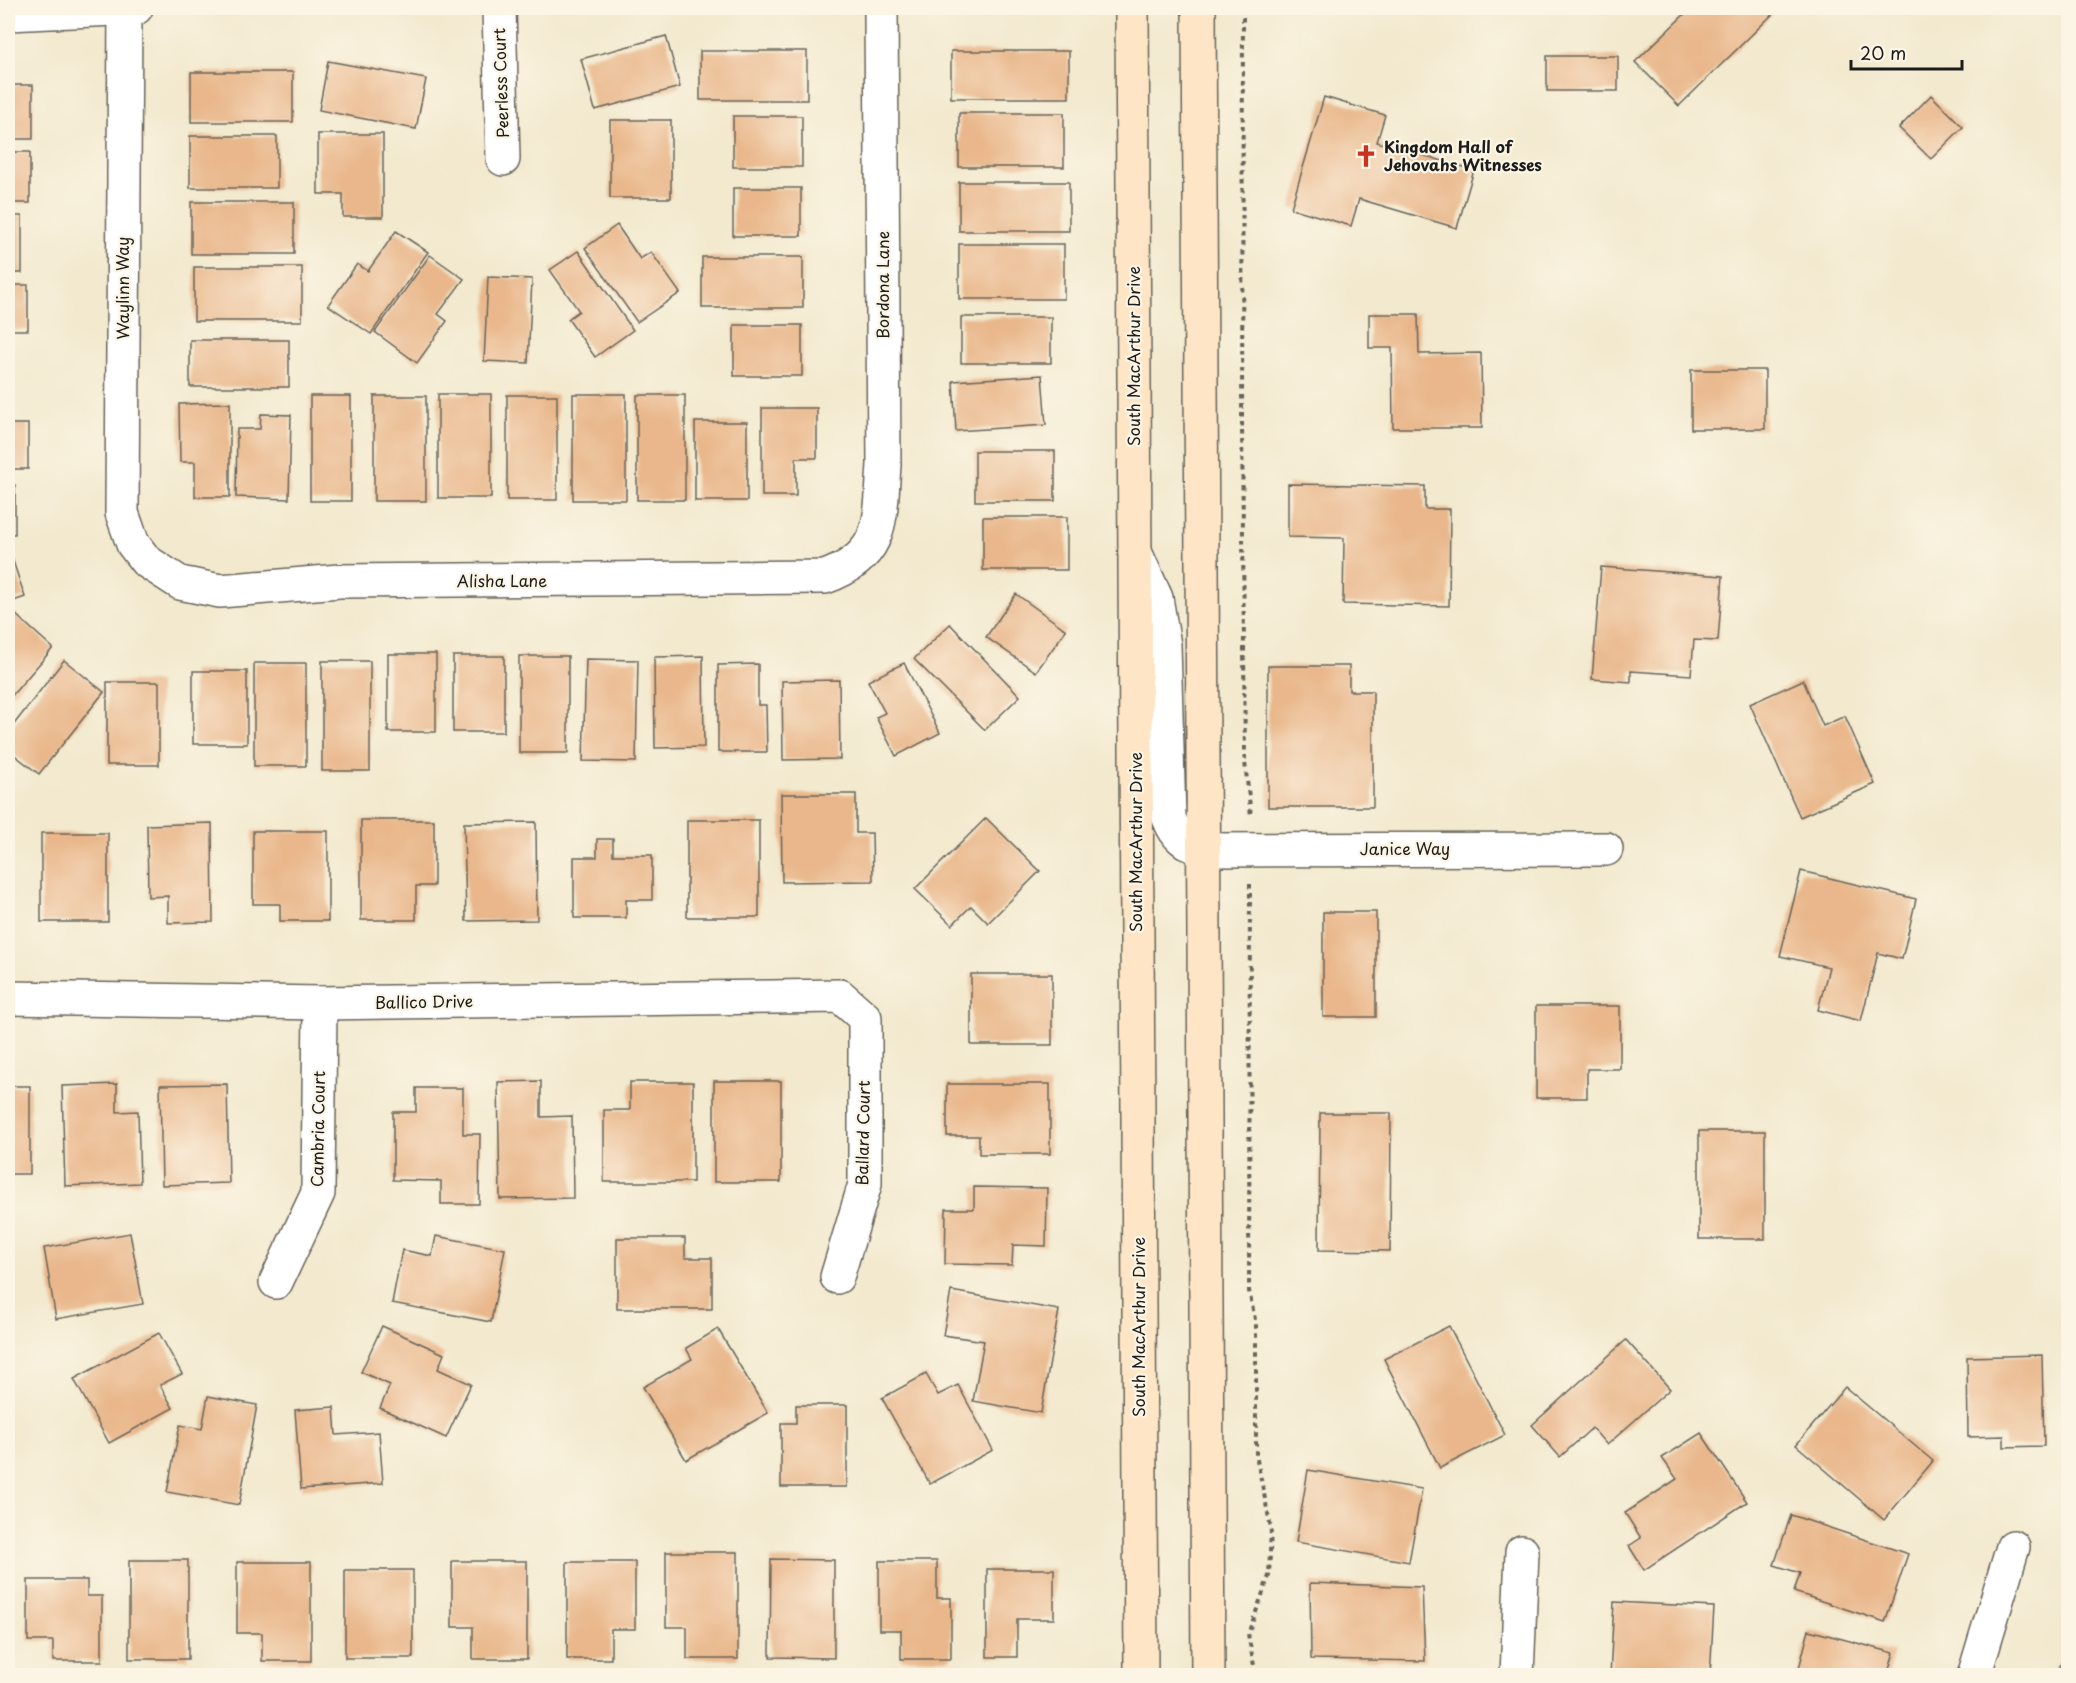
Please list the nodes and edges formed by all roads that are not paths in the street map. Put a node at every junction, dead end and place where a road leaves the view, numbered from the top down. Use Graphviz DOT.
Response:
graph roads {
  1 [pos="125,8"];
  2 [pos="136,8"];
  3 [pos="499,8"];
  4 [pos="881,8"];
  5 [pos="1132,8"];
  6 [pos="1199,8"];
  7 [pos="8,14"];
  8 [pos="503,159"];
  9 [pos="1135,552"];
  10 [pos="861,557"];
  11 [pos="146,561"];
  12 [pos="1606,849"];
  13 [pos="1203,850"];
  14 [pos="840,996"];
  15 [pos="8,998"];
  16 [pos="320,1003"];
  17 [pos="837,1276"];
  18 [pos="276,1281"];
  19 [pos="2013,1547"];
  20 [pos="1522,1552"];
  21 [pos="1141,1676"];
  22 [pos="1208,1676"];
  23 [pos="1517,1676"];
  24 [pos="1974,1676"];
  1 -- 2 [label="street"];
  1 -- 7 [label="street"];
  1 -- 11 [label="street, Waylinn Way"];
  3 -- 8 [label="street, Peerless Court"];
  4 -- 10 [label="street, Bordona Lane"];
  5 -- 9 [label="main road, South MacArthur Drive"];
  6 -- 13 [label="main road"];
  9 -- 13 [label="street"];
  9 -- 21 [label="main road, South MacArthur Drive"];
  10 -- 11 [label="street, Alisha Lane"];
  12 -- 13 [label="street, Janice Way"];
  13 -- 22 [label="main road"];
  14 -- 16 [label="street, Ballico Drive"];
  14 -- 17 [label="street, Ballard Court"];
  15 -- 16 [label="street, Ballico Drive"];
  16 -- 18 [label="street, Cambria Court"];
  19 -- 24 [label="street"];
  20 -- 23 [label="street"];
}
